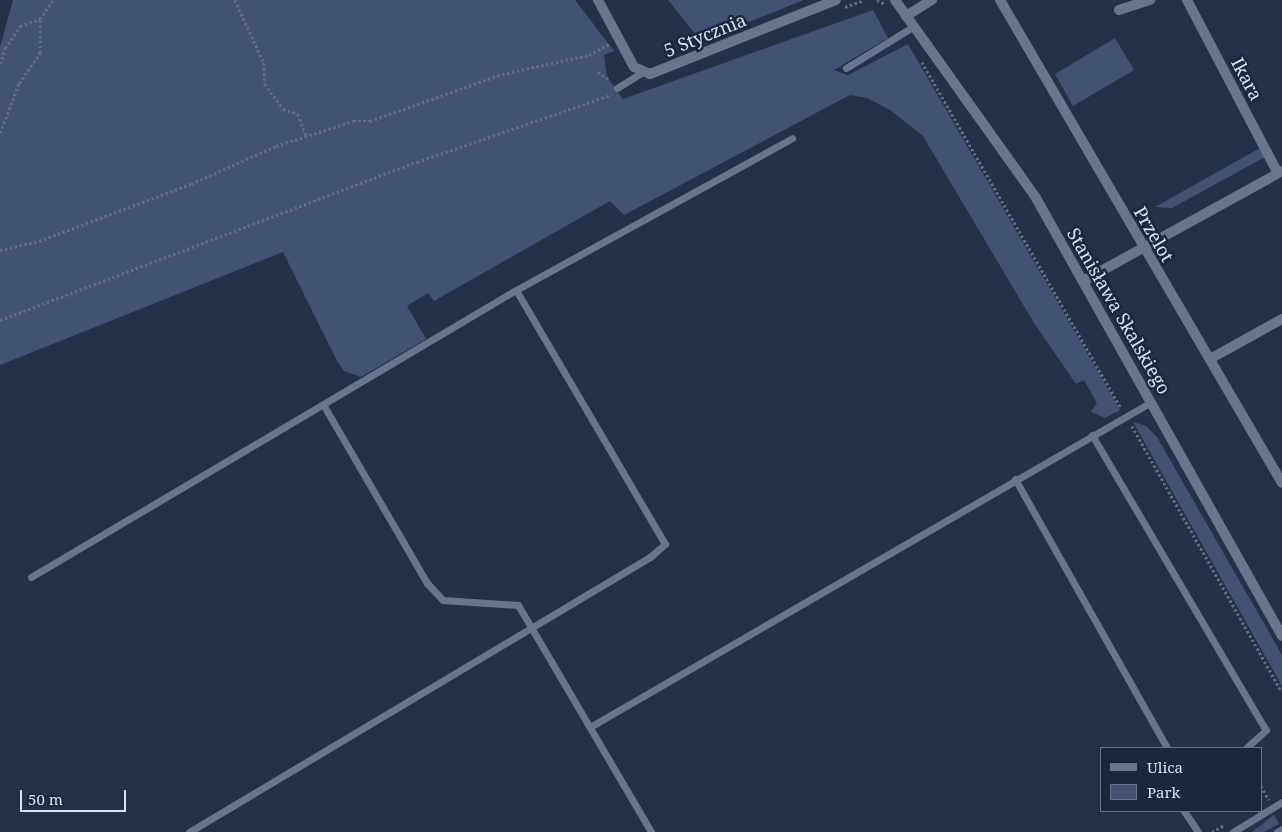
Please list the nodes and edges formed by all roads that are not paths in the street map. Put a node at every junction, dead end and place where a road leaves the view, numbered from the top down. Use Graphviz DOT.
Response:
graph roads {
  1 [pos="598,0"];
  2 [pos="836,0"];
  3 [pos="932,0"];
  4 [pos="1000,0"];
  5 [pos="1150,0"];
  6 [pos="1187,0"];
  7 [pos="892,4"];
  8 [pos="1118,10"];
  9 [pos="906,16"];
  10 [pos="914,26"];
  11 [pos="846,68"];
  12 [pos="641,74"];
  13 [pos="617,91"];
  14 [pos="792,138"];
  15 [pos="1280,172"];
  16 [pos="1143,247"];
  17 [pos="1082,281"];
  18 [pos="516,290"];
  19 [pos="1282,319"];
  20 [pos="1210,359"];
  21 [pos="1151,402"];
  22 [pos="324,406"];
  23 [pos="1092,435"];
  24 [pos="1014,479"];
  25 [pos="1282,483"];
  26 [pos="31,577"];
  27 [pos="530,628"];
  28 [pos="1282,636"];
  29 [pos="590,727"];
  30 [pos="1166,747"];
  31 [pos="1247,747"];
  32 [pos="1282,802"];
  33 [pos="1185,812"];
  34 [pos="1282,829"];
  35 [pos="189,832"];
  36 [pos="651,832"];
  37 [pos="1198,832"];
  38 [pos="1233,832"];
  39 [pos="1277,832"];
  1 -- 12 [label="street"];
  2 -- 12 [label="street, 5 Stycznia"];
  3 -- 9 [label="street"];
  4 -- 16 [label="street, Przelot"];
  5 -- 8 [label="street"];
  6 -- 15 [label="street, Ikara"];
  7 -- 9 [label="street"];
  9 -- 10 [label="street, Stanisława Skalskiego"];
  10 -- 11 [label="lane"];
  10 -- 17 [label="street, Stanisława Skalskiego"];
  12 -- 13 [label="lane"];
  14 -- 18 [label="lane"];
  15 -- 16 [label="street"];
  16 -- 17 [label="street"];
  16 -- 20 [label="street, Przelot"];
  17 -- 21 [label="street, Stanisława Skalskiego"];
  18 -- 22 [label="lane"];
  18 -- 27 [label="lane"];
  19 -- 20 [label="street"];
  20 -- 25 [label="street, Przelot"];
  21 -- 23 [label="lane"];
  21 -- 28 [label="street, Stanisława Skalskiego"];
  22 -- 26 [label="lane"];
  22 -- 27 [label="lane"];
  23 -- 24 [label="lane"];
  23 -- 31 [label="lane"];
  24 -- 29 [label="lane"];
  24 -- 30 [label="lane"];
  27 -- 29 [label="lane"];
  27 -- 35 [label="lane"];
  29 -- 36 [label="lane"];
  32 -- 38 [label="lane"];
  33 -- 37 [label="lane"];
  34 -- 39 [label="lane"];
}
